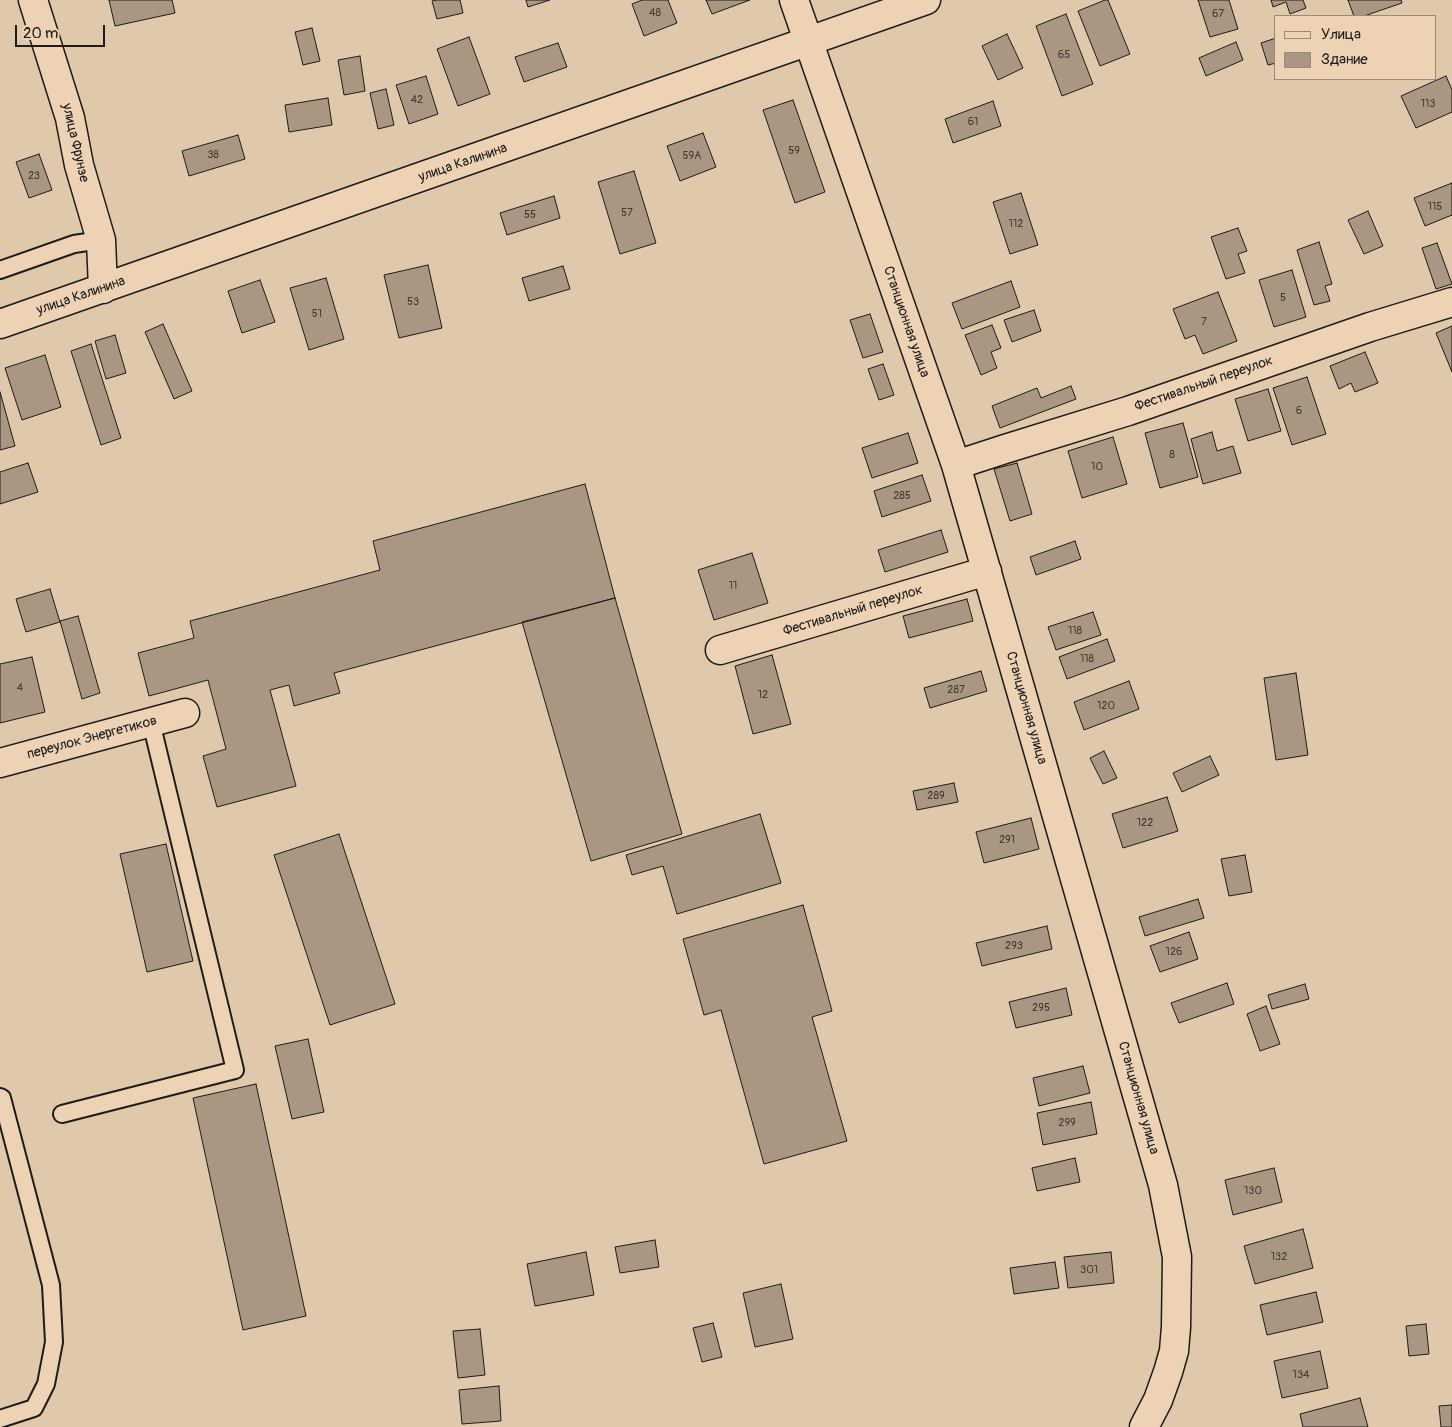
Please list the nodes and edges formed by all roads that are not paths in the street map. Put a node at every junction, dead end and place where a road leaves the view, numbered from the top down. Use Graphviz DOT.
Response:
graph roads {
  1 [pos="33,0"];
  2 [pos="794,0"];
  3 [pos="926,0"];
  4 [pos="808,42"];
  5 [pos="100,240"];
  6 [pos="0,270"];
  7 [pos="102,289"];
  8 [pos="1452,302"];
  9 [pos="0,324"];
  10 [pos="956,465"];
  11 [pos="987,571"];
  12 [pos="720,650"];
  13 [pos="185,713"];
  14 [pos="151,722"];
  15 [pos="0,763"];
  16 [pos="0,1097"];
  17 [pos="62,1114"];
  18 [pos="0,1418"];
  19 [pos="1144,1427"];
  1 -- 5 [label="street, улица Фрунзе"];
  2 -- 4 [label="street, Станционная улица"];
  3 -- 4 [label="street, улица Калинина"];
  4 -- 7 [label="street, улица Калинина"];
  4 -- 10 [label="street, Станционная улица"];
  5 -- 6 [label="lane"];
  5 -- 7 [label="street, улица Фрунзе"];
  7 -- 9 [label="street, улица Калинина"];
  8 -- 10 [label="street, Фестивальный переулок"];
  10 -- 11 [label="street, Станционная улица"];
  11 -- 12 [label="street, Фестивальный переулок"];
  11 -- 19 [label="street, Станционная улица"];
  13 -- 14 [label="street, переулок Энергетиков"];
  14 -- 15 [label="street, переулок Энергетиков"];
  14 -- 17 [label="lane"];
  16 -- 18 [label="lane"];
}
